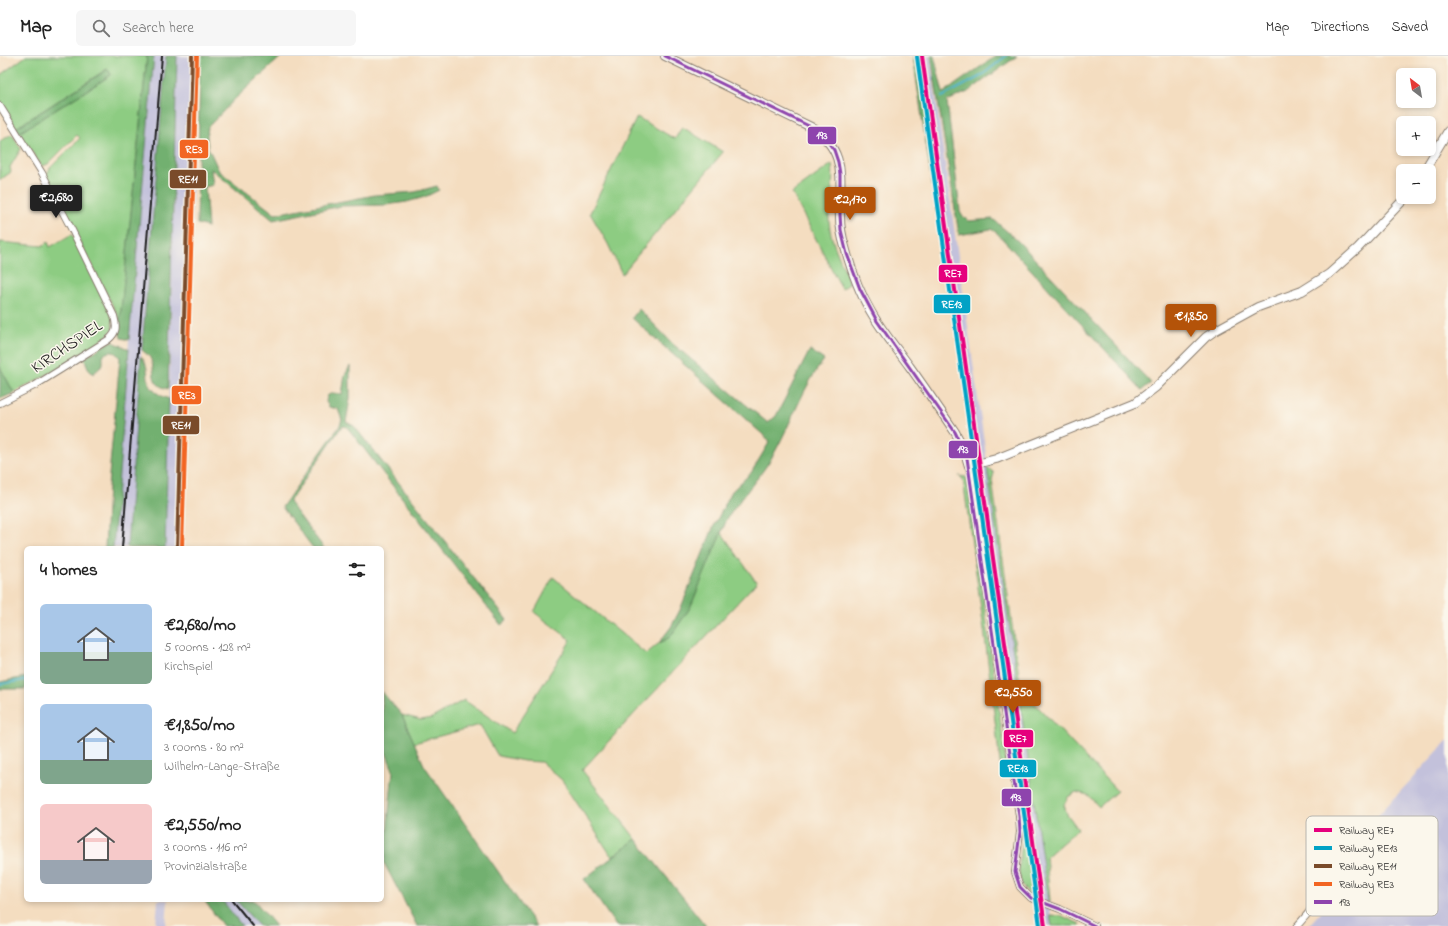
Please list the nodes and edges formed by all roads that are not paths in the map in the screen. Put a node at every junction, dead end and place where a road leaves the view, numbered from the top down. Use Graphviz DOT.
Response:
graph roads {
  1 [pos="665,56"];
  2 [pos="0,106"];
  3 [pos="1448,131"];
  4 [pos="1428,164"];
  5 [pos="1399,204"];
  6 [pos="0,403"];
  7 [pos="969,466"];
  8 [pos="1306,914"];
  9 [pos="1095,926"];
  10 [pos="1296,926"];
  1 -- 7 [label="street"];
  2 -- 6 [label="street, KIRCHSPIEL"];
  3 -- 4 [label="street"];
  5 -- 7 [label="street"];
  7 -- 9 [label="street"];
  8 -- 10 [label="street"];
}
